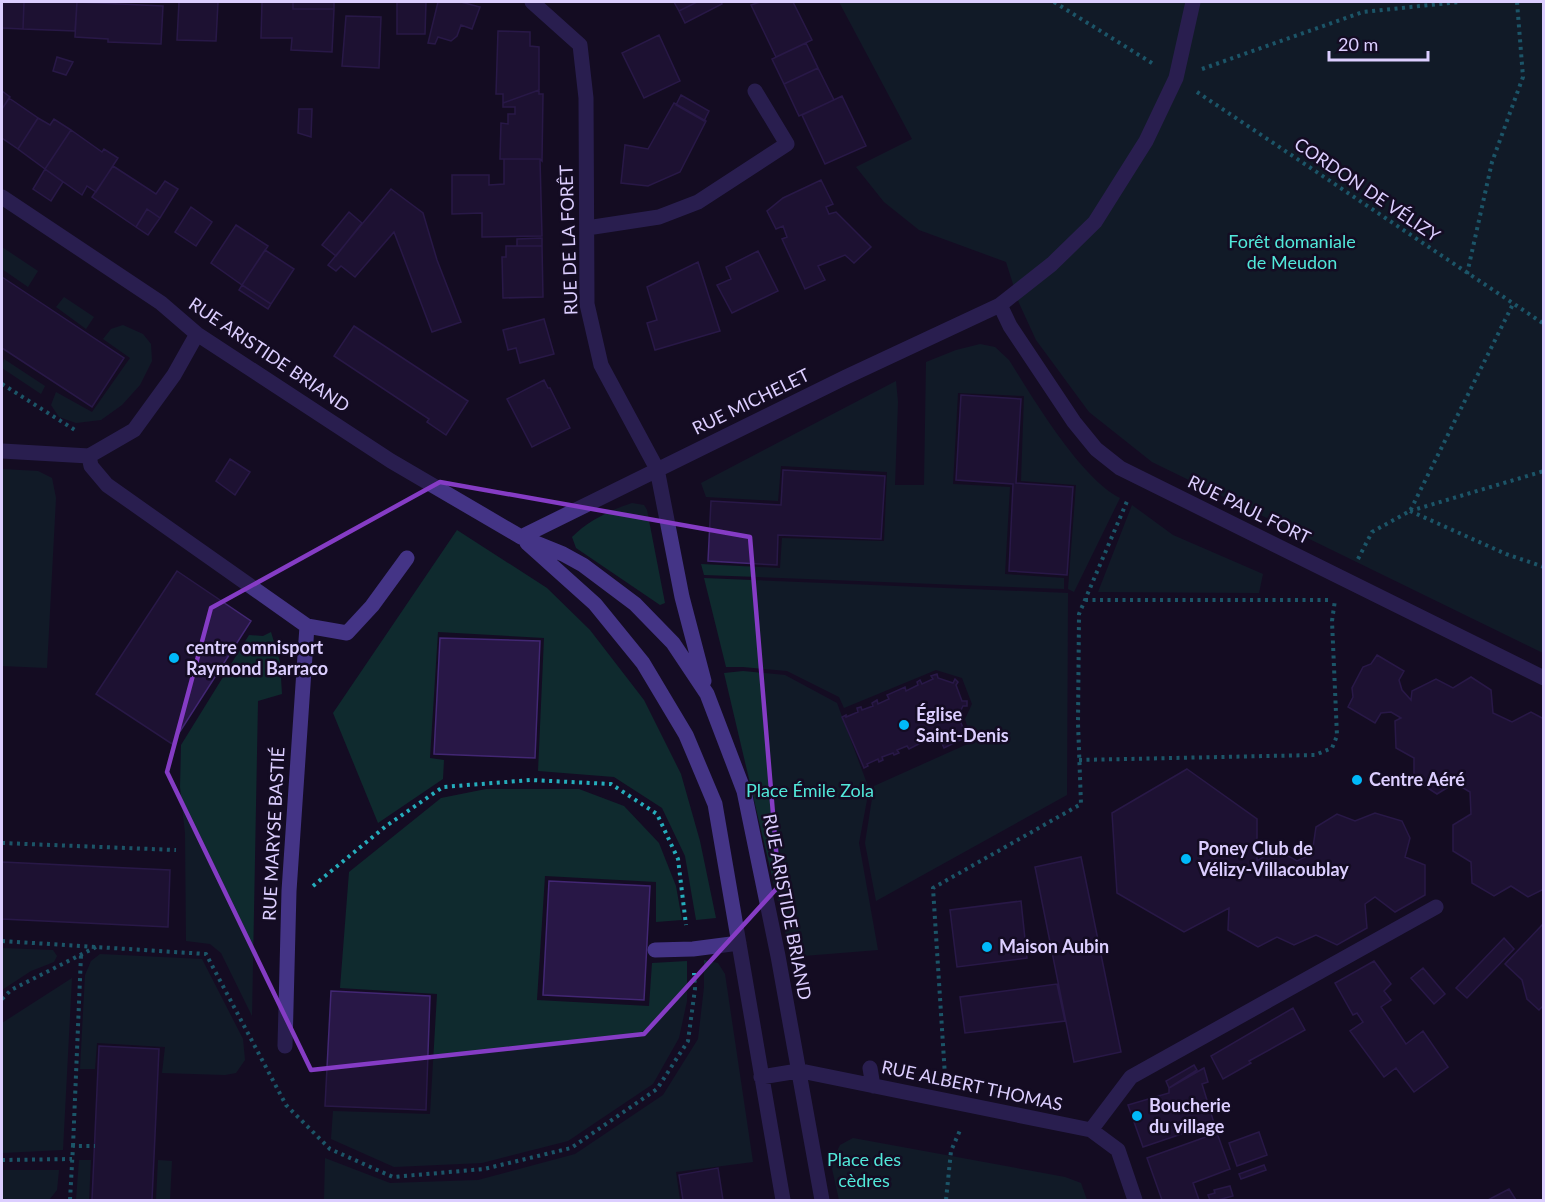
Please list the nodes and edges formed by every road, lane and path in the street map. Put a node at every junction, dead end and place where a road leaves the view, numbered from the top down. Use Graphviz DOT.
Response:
graph roads {
  1 [pos="532,2"];
  2 [pos="1054,2"];
  3 [pos="1193,2"];
  4 [pos="1459,2"];
  5 [pos="1517,2"];
  6 [pos="1176,78"];
  7 [pos="755,91"];
  8 [pos="2,197"];
  9 [pos="587,228"];
  10 [pos="1467,274"];
  11 [pos="1513,304"];
  12 [pos="1000,305"];
  13 [pos="1544,324"];
  14 [pos="197,334"];
  15 [pos="2,384"];
  16 [pos="103,448"];
  17 [pos="2,451"];
  18 [pos="89,456"];
  19 [pos="657,469"];
  20 [pos="1544,471"];
  21 [pos="1137,477"];
  22 [pos="1410,511"];
  23 [pos="520,537"];
  24 [pos="1360,556"];
  25 [pos="407,558"];
  26 [pos="1544,567"];
  27 [pos="1085,600"];
  28 [pos="307,626"];
  29 [pos="1544,678"];
  30 [pos="707,694"];
  31 [pos="1079,760"];
  32 [pos="2,843"];
  33 [pos="176,850"];
  34 [pos="289,905"];
  35 [pos="1436,907"];
  36 [pos="2,941"];
  37 [pos="739,943"];
  38 [pos="97,947"];
  39 [pos="693,949"];
  40 [pos="654,950"];
  41 [pos="81,955"];
  42 [pos="2,999"];
  43 [pos="285,1046"];
  44 [pos="870,1068"];
  45 [pos="798,1071"];
  46 [pos="761,1077"];
  47 [pos="873,1086"];
  48 [pos="946,1101"];
  49 [pos="967,1105"];
  50 [pos="1091,1130"];
  51 [pos="73,1146"];
  52 [pos="95,1146"];
  53 [pos="72,1159"];
  54 [pos="2,1160"];
  55 [pos="70,1200"];
  56 [pos="783,1200"];
  57 [pos="822,1200"];
  58 [pos="946,1200"];
  59 [pos="1135,1200"];
  1 -- 9 [label="street, RUE DE LA FORÊT"];
  2 -- 6 [label="path, CORDON DE VÉLIZY"];
  3 -- 6 [label="street, RUE MICHELET"];
  4 -- 6 [label="path"];
  5 -- 10 [label="path"];
  6 -- 10 [label="path, CORDON DE VÉLIZY"];
  6 -- 12 [label="street, RUE MICHELET"];
  7 -- 9 [label="street"];
  8 -- 14 [label="street, RUE ARISTIDE BRIAND"];
  9 -- 19 [label="street, RUE DE LA FORÊT"];
  10 -- 11 [label="path, CORDON DE VÉLIZY"];
  11 -- 13 [label="path, CORDON DE VÉLIZY"];
  11 -- 22 [label="path"];
  12 -- 19 [label="street, RUE MICHELET"];
  12 -- 21 [label="street, RUE PAUL FORT"];
  14 -- 16 [label="street"];
  14 -- 23 [label="street, RUE ARISTIDE BRIAND"];
  15 -- 16 [label="path"];
  16 -- 18 [label="street"];
  17 -- 18 [label="street"];
  18 -- 28 [label="street"];
  19 -- 23 [label="street, RUE MICHELET"];
  19 -- 30 [label="street, RUE DE LA FORÊT"];
  20 -- 22 [label="path"];
  21 -- 27 [label="path"];
  21 -- 29 [label="street, RUE PAUL FORT"];
  22 -- 24 [label="path"];
  22 -- 26 [label="path"];
  23 -- 30 [label="street, RUE ARISTIDE BRIAND"];
  23 -- 37 [label="street, RUE ARISTIDE BRIAND"];
  25 -- 28 [label="street"];
  27 -- 31 [label="path"];
  27 -- 31 [label="path"];
  28 -- 34 [label="street, RUE MARYSE BASTIÉ"];
  30 -- 45 [label="street, RUE ARISTIDE BRIAND"];
  31 -- 48 [label="path"];
  32 -- 33 [label="path"];
  34 -- 39 [label="path"];
  34 -- 43 [label="street, RUE MARYSE BASTIÉ"];
  35 -- 50 [label="street"];
  36 -- 38 [label="path"];
  37 -- 39 [label="street"];
  37 -- 46 [label="street, RUE ARISTIDE BRIAND"];
  38 -- 39 [label="path"];
  38 -- 41 [label="path"];
  39 -- 40 [label="street"];
  41 -- 42 [label="path"];
  41 -- 51 [label="path"];
  44 -- 47 [label="street"];
  45 -- 46 [label="street, RUE ALBERT THOMAS"];
  45 -- 47 [label="street, RUE ALBERT THOMAS"];
  45 -- 57 [label="street, RUE ARISTIDE BRIAND"];
  46 -- 56 [label="street, RUE ARISTIDE BRIAND"];
  47 -- 48 [label="street, RUE ALBERT THOMAS"];
  48 -- 49 [label="street, RUE ALBERT THOMAS"];
  49 -- 50 [label="street, RUE ALBERT THOMAS"];
  49 -- 58 [label="path"];
  50 -- 59 [label="street, RUE ALBERT THOMAS"];
  51 -- 52 [label="path"];
  51 -- 53 [label="path"];
  53 -- 54 [label="path"];
  53 -- 55 [label="path"];
}
